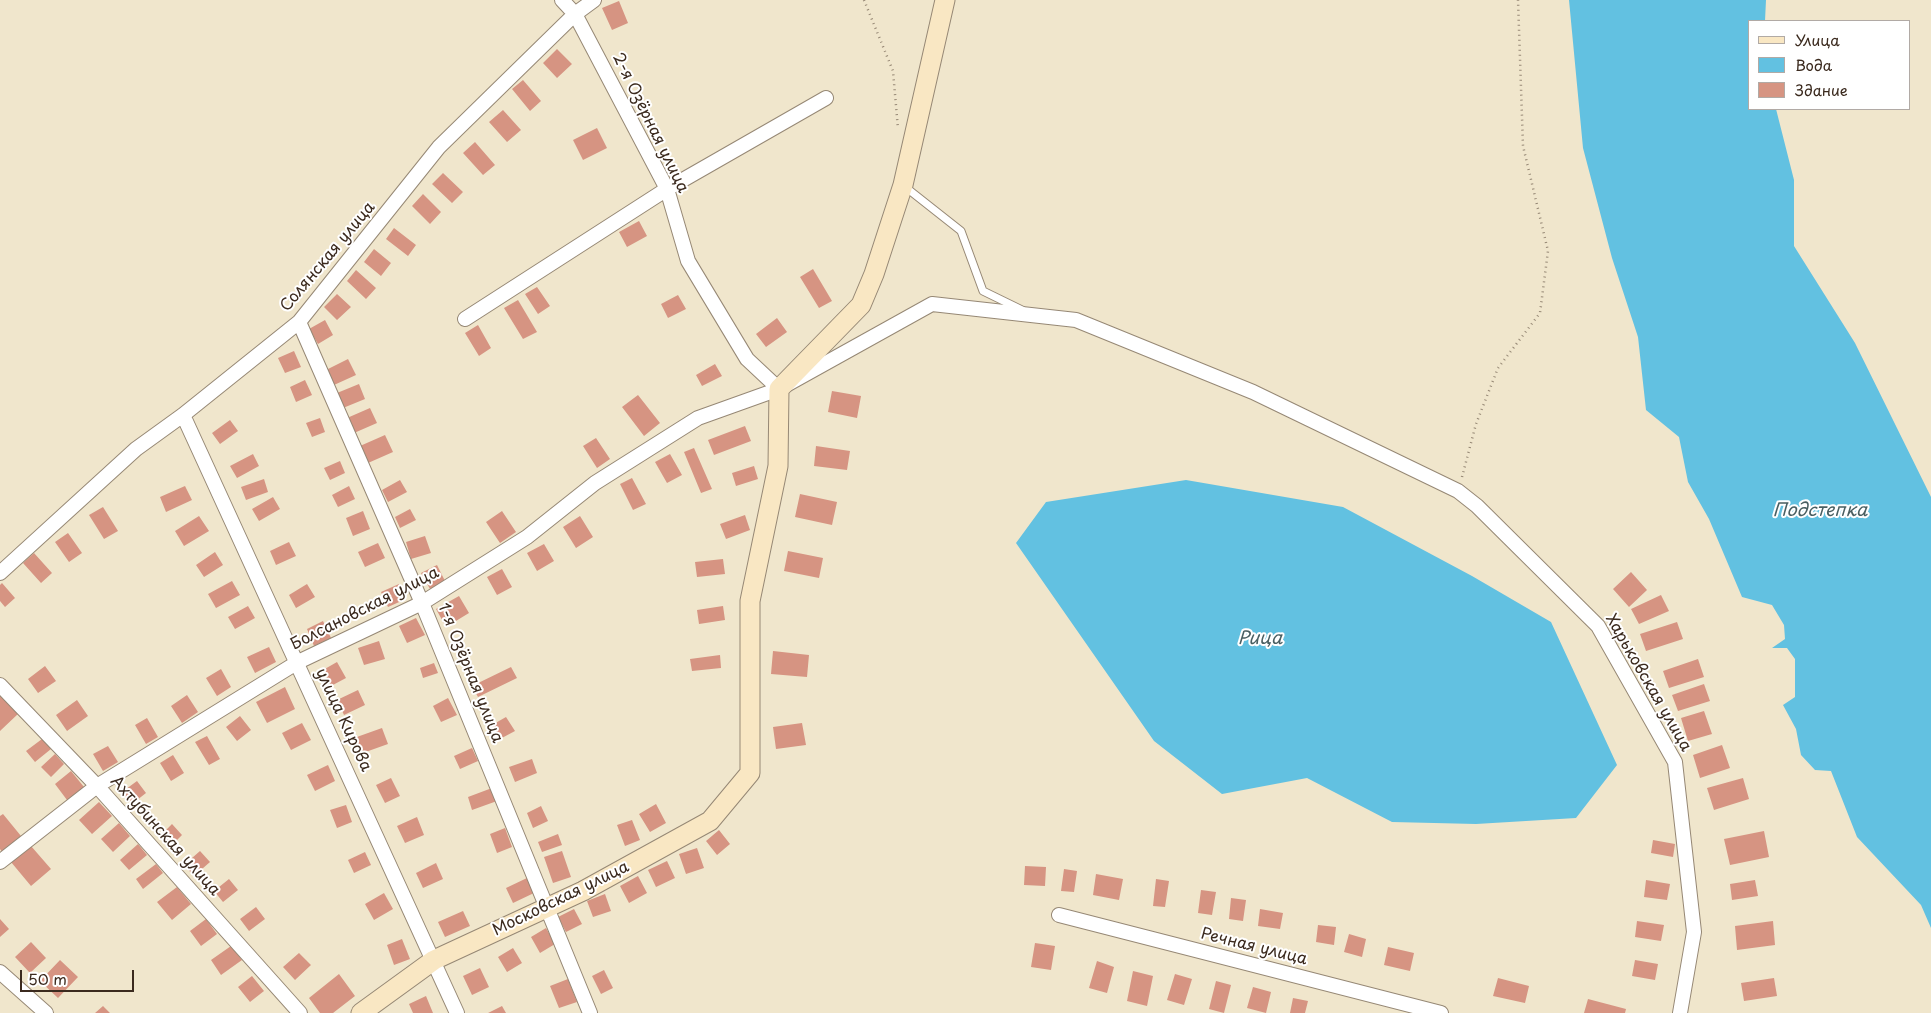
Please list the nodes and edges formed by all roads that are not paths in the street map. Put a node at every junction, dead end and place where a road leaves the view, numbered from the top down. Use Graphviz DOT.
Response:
graph roads {
  1 [pos="562,0"];
  2 [pos="594,0"];
  3 [pos="945,0"];
  4 [pos="575,14"];
  5 [pos="826,98"];
  6 [pos="903,185"];
  7 [pos="667,189"];
  8 [pos="1034,315"];
  9 [pos="465,319"];
  10 [pos="298,322"];
  11 [pos="780,389"];
  12 [pos="183,415"];
  13 [pos="0,573"];
  14 [pos="422,603"];
  15 [pos="298,662"];
  16 [pos="0,685"];
  17 [pos="96,786"];
  18 [pos="0,862"];
  19 [pos="547,908"];
  20 [pos="1059,915"];
  21 [pos="434,960"];
  22 [pos="0,972"];
  23 [pos="1425,1011"];
  24 [pos="46,1013"];
  25 [pos="300,1013"];
  26 [pos="361,1013"];
  27 [pos="457,1013"];
  28 [pos="590,1013"];
  29 [pos="1441,1013"];
  30 [pos="1680,1013"];
  1 -- 4 [label="street, 2-я Озёрная улица"];
  2 -- 4 [label="street, Солянская улица"];
  3 -- 6 [label="street"];
  4 -- 7 [label="street, 2-я Озёрная улица"];
  4 -- 10 [label="street, Солянская улица"];
  5 -- 7 [label="street"];
  6 -- 8 [label="lane"];
  6 -- 11 [label="street"];
  7 -- 9 [label="street"];
  7 -- 11 [label="street, 2-я Озёрная улица"];
  8 -- 11 [label="street, Болсановская улица"];
  8 -- 30 [label="street, Харьковская улица"];
  10 -- 12 [label="street, Солянская улица"];
  10 -- 14 [label="street, 1-я Озёрная улица"];
  11 -- 14 [label="street, Болсановская улица"];
  11 -- 19 [label="street, Московская улица"];
  12 -- 13 [label="street, Солянская улица"];
  12 -- 15 [label="street, улица Кирова"];
  14 -- 15 [label="street, Болсановская улица"];
  14 -- 19 [label="street, 1-я Озёрная улица"];
  15 -- 17 [label="street, Болсановская улица"];
  15 -- 21 [label="street, улица Кирова"];
  16 -- 17 [label="street, Ахтубинская улица"];
  17 -- 18 [label="street, Болсановская улица"];
  17 -- 25 [label="street, Ахтубинская улица"];
  19 -- 21 [label="street, Московская улица"];
  19 -- 28 [label="street, 1-я Озёрная улица"];
  20 -- 23 [label="street, Речная улица"];
  21 -- 26 [label="street, Московская улица"];
  21 -- 27 [label="street, улица Кирова"];
  22 -- 24 [label="street"];
  23 -- 29 [label="street, Речная улица"];
}
